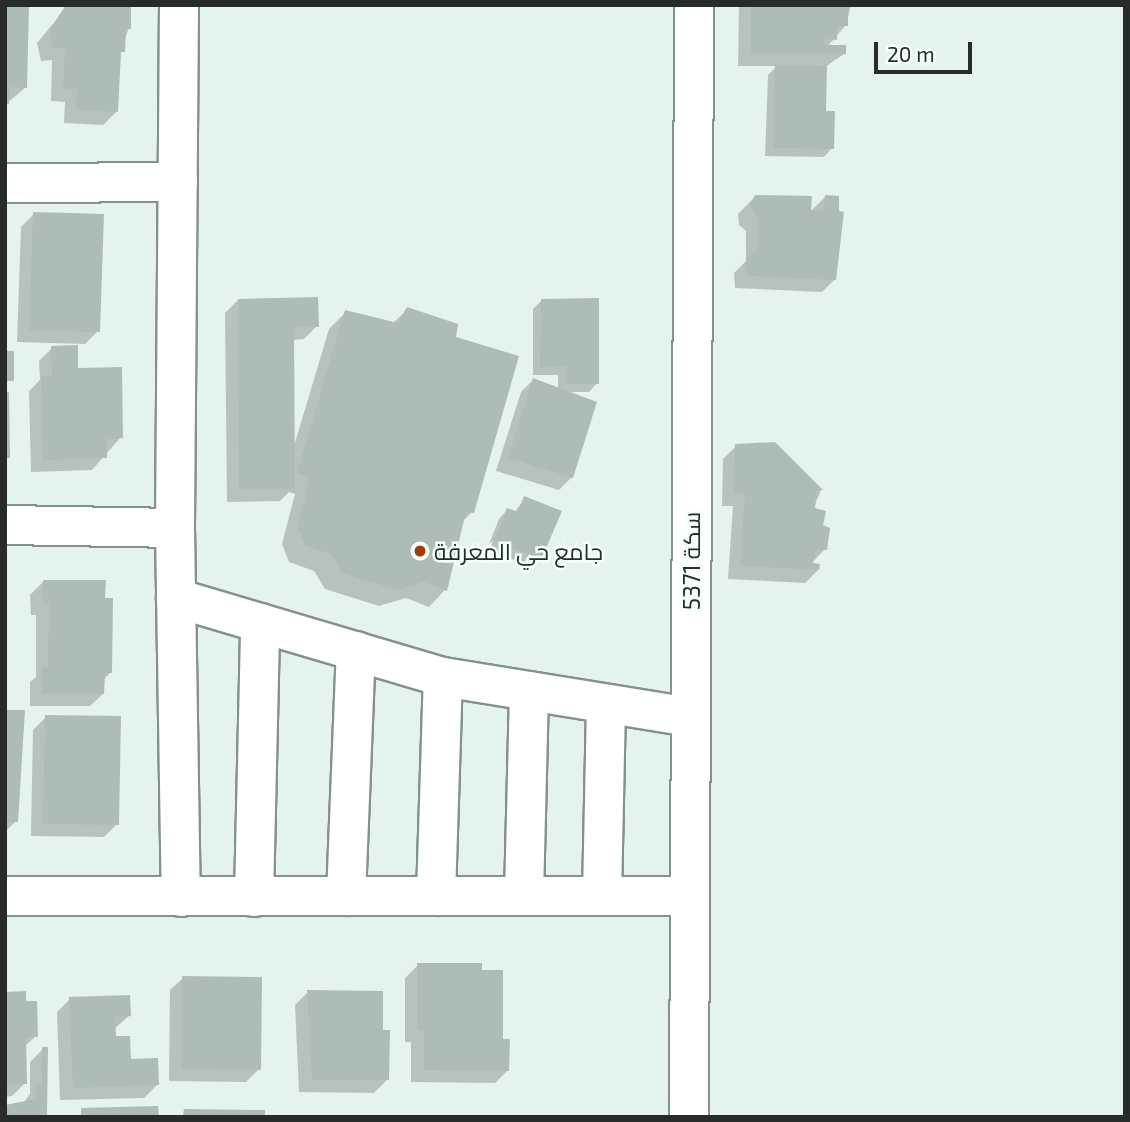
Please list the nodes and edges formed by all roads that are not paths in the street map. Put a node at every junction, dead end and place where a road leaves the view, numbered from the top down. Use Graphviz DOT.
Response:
graph roads {
  1 [pos="179,5"];
  2 [pos="694,5"];
  3 [pos="178,182"];
  4 [pos="5,183"];
  5 [pos="5,524"];
  6 [pos="175,528"];
  7 [pos="176,598"];
  8 [pos="260,623"];
  9 [pos="356,651"];
  10 [pos="443,677"];
  11 [pos="529,691"];
  12 [pos="606,704"];
  13 [pos="690,717"];
  14 [pos="5,896"];
  15 [pos="436,896"];
  16 [pos="524,896"];
  17 [pos="602,896"];
  18 [pos="689,896"];
  19 [pos="181,897"];
  20 [pos="254,897"];
  21 [pos="346,897"];
  22 [pos="689,1117"];
  1 -- 3 [label="street"];
  2 -- 13 [label="street, سكة 5371"];
  3 -- 4 [label="street"];
  3 -- 6 [label="street"];
  5 -- 6 [label="street"];
  6 -- 7 [label="street"];
  7 -- 8 [label="street"];
  7 -- 19 [label="street"];
  8 -- 9 [label="street"];
  8 -- 20 [label="street"];
  9 -- 10 [label="street"];
  9 -- 21 [label="street"];
  10 -- 11 [label="street"];
  10 -- 15 [label="street"];
  11 -- 12 [label="street"];
  11 -- 16 [label="street"];
  12 -- 13 [label="street"];
  12 -- 17 [label="street"];
  13 -- 18 [label="street, سكة 5371"];
  14 -- 19 [label="street"];
  15 -- 16 [label="street"];
  15 -- 21 [label="street"];
  16 -- 17 [label="street"];
  17 -- 18 [label="street"];
  18 -- 22 [label="street, سكة 5371"];
  19 -- 20 [label="street"];
  20 -- 21 [label="street"];
}
